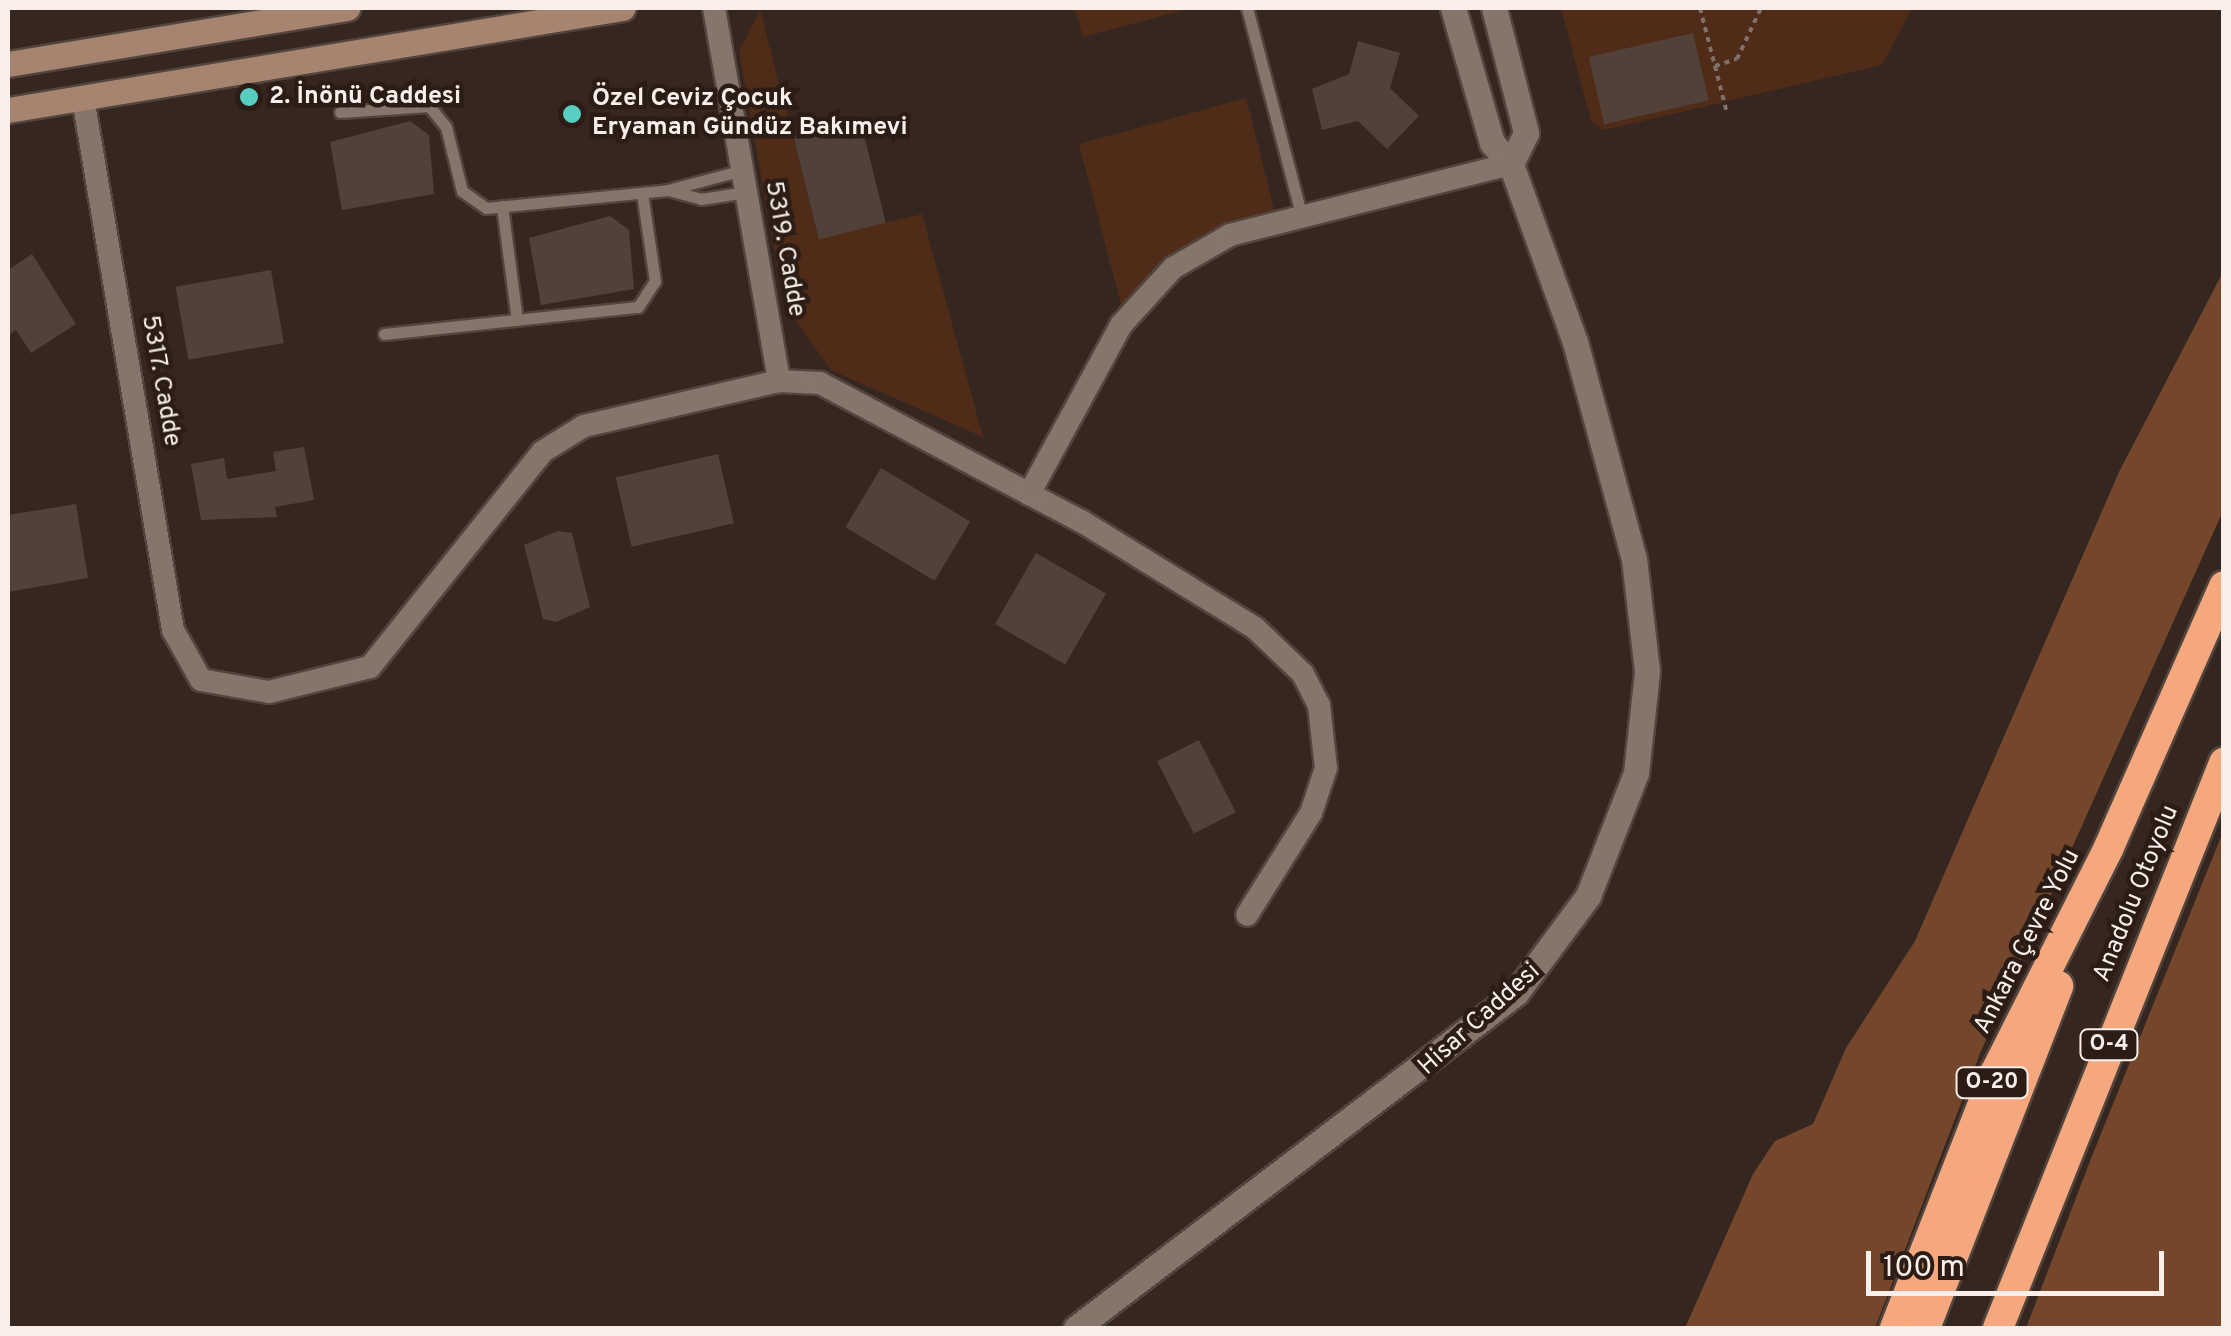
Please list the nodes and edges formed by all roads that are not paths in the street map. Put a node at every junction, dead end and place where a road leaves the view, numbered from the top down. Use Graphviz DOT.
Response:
graph roads {
  1 [pos="347,8"];
  2 [pos="624,8"];
  3 [pos="714,8"];
  4 [pos="1247,8"];
  5 [pos="1452,8"];
  6 [pos="1494,8"];
  7 [pos="8,57"];
  8 [pos="83,98"];
  9 [pos="8,110"];
  10 [pos="340,112"];
  11 [pos="1511,164"];
  12 [pos="744,181"];
  13 [pos="668,190"];
  14 [pos="642,193"];
  15 [pos="502,206"];
  16 [pos="1301,214"];
  17 [pos="517,320"];
  18 [pos="384,334"];
  19 [pos="779,381"];
  20 [pos="1029,494"];
  21 [pos="2224,586"];
  22 [pos="2224,762"];
  23 [pos="2110,847"];
  24 [pos="1247,916"];
  25 [pos="1076,1328"];
  26 [pos="1895,1328"];
  27 [pos="1925,1328"];
  28 [pos="1998,1328"];
  1 -- 7 [label="main road"];
  2 -- 8 [label="main road"];
  3 -- 12 [label="street, 5319. Cadde"];
  4 -- 16 [label="lane"];
  5 -- 11 [label="street, Hisar Caddesi"];
  6 -- 11 [label="street"];
  8 -- 9 [label="main road"];
  8 -- 19 [label="street, 5317. Cadde"];
  10 -- 15 [label="lane"];
  11 -- 16 [label="street"];
  11 -- 25 [label="street, Hisar Caddesi"];
  12 -- 13 [label="lane"];
  12 -- 13 [label="lane"];
  12 -- 19 [label="street, 5319. Cadde"];
  13 -- 14 [label="lane"];
  14 -- 15 [label="lane"];
  14 -- 17 [label="lane"];
  15 -- 17 [label="lane"];
  16 -- 20 [label="street"];
  17 -- 18 [label="lane"];
  19 -- 20 [label="street"];
  20 -- 24 [label="street"];
  21 -- 23 [label="highway, Ankara Çevre Yolu / O-20"];
  22 -- 28 [label="highway, Anadolu Otoyolu / O-4"];
  23 -- 26 [label="highway, Ankara Çevre Yolu / O-20"];
  23 -- 27 [label="highway, Anadolu Otoyolu / O-4"];
}
